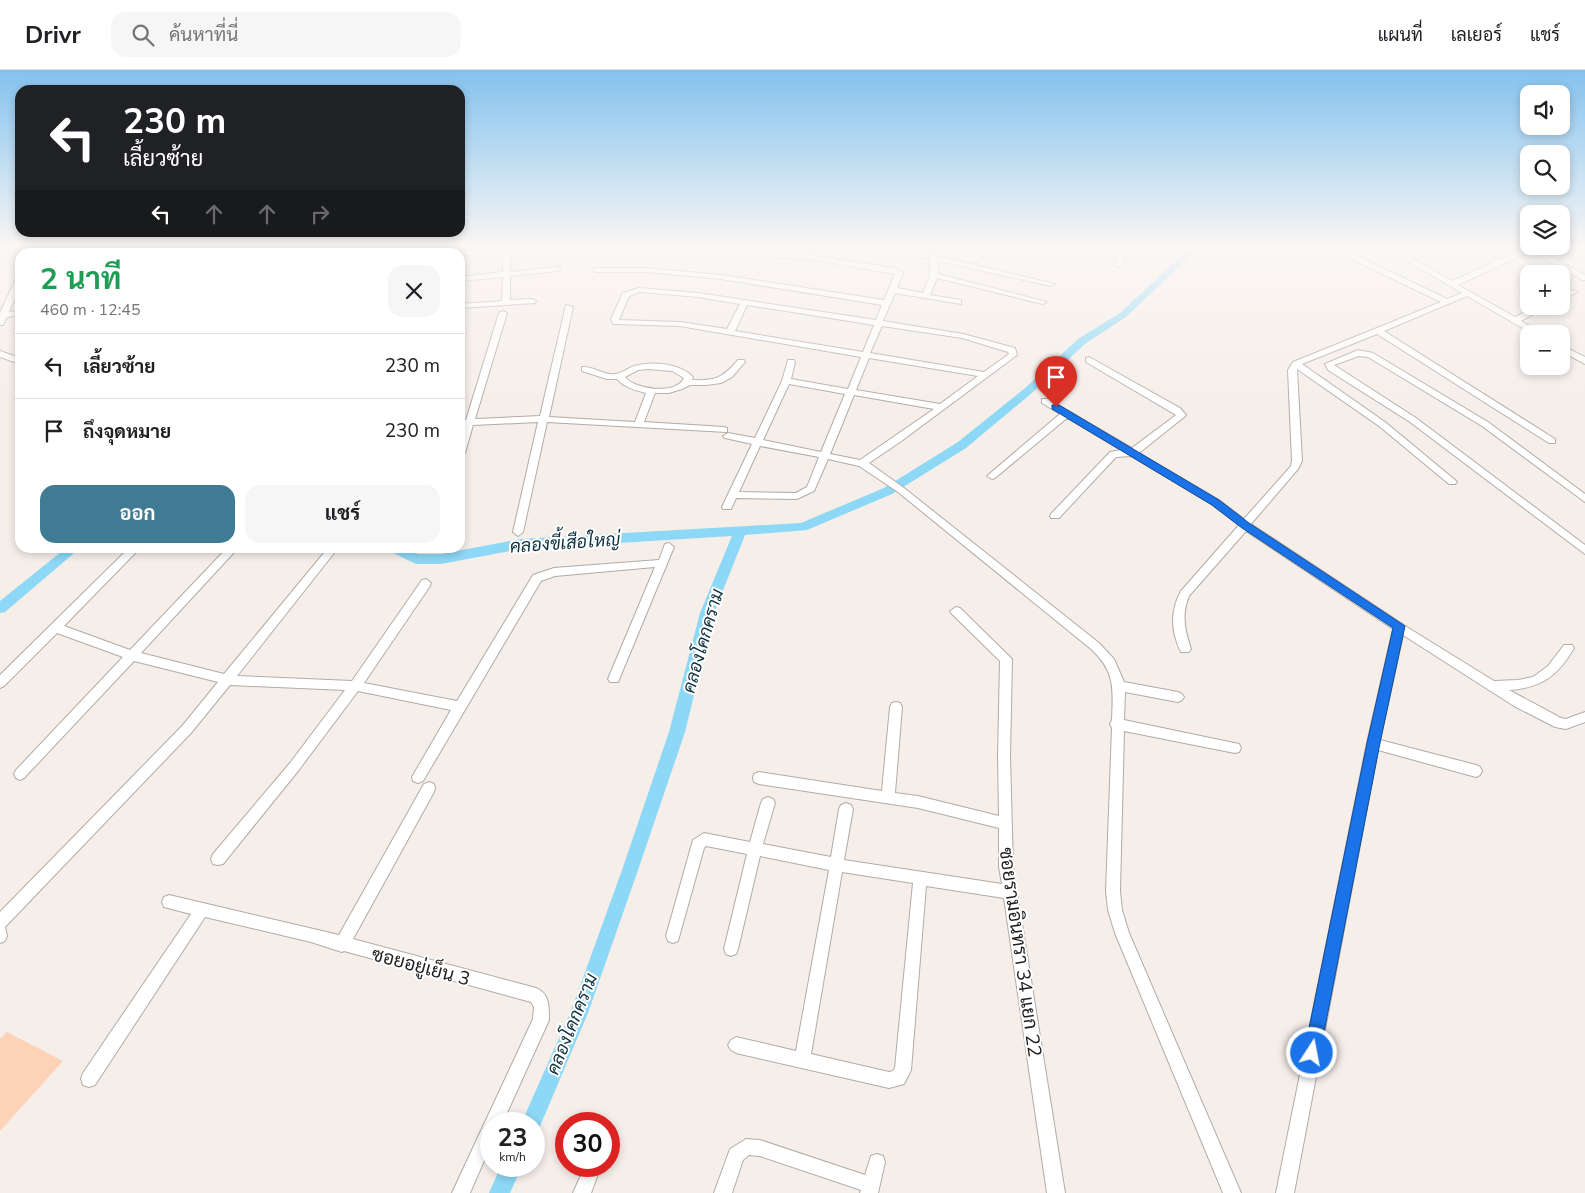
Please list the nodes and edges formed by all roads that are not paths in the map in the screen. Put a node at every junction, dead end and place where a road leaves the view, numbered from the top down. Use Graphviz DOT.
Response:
graph roads {
  1 [pos="9,301"];
  2 [pos="521,301"];
  3 [pos="623,301"];
  4 [pos="741,301"];
  5 [pos="870,301"];
  6 [pos="1484,301"];
  7 [pos="506,302"];
  8 [pos="745,302"];
  9 [pos="1447,302"];
  10 [pos="885,304"];
  11 [pos="465,306"];
  12 [pos="569,307"];
  13 [pos="503,313"];
  14 [pos="15,314"];
  15 [pos="1526,315"];
  16 [pos="1,318"];
  17 [pos="1516,320"];
  18 [pos="880,323"];
  19 [pos="1524,325"];
  20 [pos="1377,330"];
  21 [pos="730,332"];
  22 [pos="1570,352"];
  23 [pos="0,354"];
  24 [pos="867,355"];
  25 [pos="15,359"];
  26 [pos="1089,360"];
  27 [pos="1585,361"];
  28 [pos="741,362"];
  29 [pos="791,362"];
  30 [pos="1296,364"];
  31 [pos="585,369"];
  32 [pos="985,375"];
  33 [pos="620,378"];
  34 [pos="786,381"];
  35 [pos="689,382"];
  36 [pos="850,390"];
  37 [pos="651,391"];
  38 [pos="1044,401"];
  39 [pos="941,407"];
  40 [pos="1066,414"];
  41 [pos="543,419"];
  42 [pos="465,420"];
  43 [pos="465,423"];
  44 [pos="638,425"];
  45 [pos="1552,441"];
  46 [pos="757,442"];
  47 [pos="1132,453"];
  48 [pos="826,454"];
  49 [pos="862,463"];
  50 [pos="992,476"];
  51 [pos="1452,482"];
  52 [pos="732,495"];
  53 [pos="1585,499"];
  54 [pos="727,507"];
  55 [pos="1054,516"];
  56 [pos="1246,526"];
  57 [pos="518,532"];
  58 [pos="669,547"];
  59 [pos="1585,550"];
  60 [pos="130,553"];
  61 [pos="228,553"];
  62 [pos="329,553"];
  63 [pos="663,563"];
  64 [pos="426,582"];
  65 [pos="956,611"];
  66 [pos="1399,626"];
  67 [pos="56,628"];
  68 [pos="1568,648"];
  69 [pos="1185,649"];
  70 [pos="133,656"];
  71 [pos="614,679"];
  72 [pos="228,680"];
  73 [pos="0,683"];
  74 [pos="355,686"];
  75 [pos="1118,686"];
  76 [pos="1492,686"];
  77 [pos="1178,697"];
  78 [pos="896,707"];
  79 [pos="460,708"];
  80 [pos="1585,717"];
  81 [pos="1116,724"];
  82 [pos="1373,743"];
  83 [pos="1235,748"];
  84 [pos="1476,771"];
  85 [pos="20,774"];
  86 [pos="418,777"];
  87 [pos="758,778"];
  88 [pos="429,788"];
  89 [pos="888,798"];
  90 [pos="768,803"];
  91 [pos="846,809"];
  92 [pos="1005,824"];
  93 [pos="755,847"];
  94 [pos="218,859"];
  95 [pos="837,864"];
  96 [pos="920,879"];
  97 [pos="1009,892"];
  98 [pos="169,902"];
  99 [pos="202,910"];
  100 [pos="0,922"];
  101 [pos="0,931"];
  102 [pos="0,936"];
  103 [pos="673,936"];
  104 [pos="342,945"];
  105 [pos="731,948"];
  106 [pos="736,1045"];
  107 [pos="802,1061"];
  108 [pos="90,1079"];
  109 [pos="499,1112"];
  110 [pos="480,1152"];
  111 [pos="877,1162"];
  112 [pos="589,1177"];
  113 [pos="870,1189"];
  114 [pos="461,1193"];
  115 [pos="582,1193"];
  116 [pos="724,1193"];
  117 [pos="1056,1193"];
  118 [pos="1232,1193"];
  119 [pos="1285,1193"];
  1 -- 16 [label="street"];
  2 -- 7 [label="street"];
  3 -- 21 [label="street"];
  4 -- 8 [label="street"];
  5 -- 10 [label="street"];
  6 -- 17 [label="street"];
  7 -- 11 [label="street"];
  8 -- 18 [label="street"];
  8 -- 21 [label="street"];
  9 -- 20 [label="street"];
  10 -- 18 [label="street"];
  12 -- 41 [label="street"];
  13 -- 42 [label="street"];
  14 -- 16 [label="street"];
  15 -- 17 [label="street"];
  17 -- 19 [label="street"];
  18 -- 24 [label="street"];
  18 -- 32 [label="street"];
  20 -- 30 [label="street"];
  20 -- 45 [label="street"];
  21 -- 24 [label="street"];
  22 -- 27 [label="street"];
  23 -- 25 [label="street"];
  24 -- 32 [label="street"];
  24 -- 36 [label="street"];
  26 -- 47 [label="street"];
  28 -- 35 [label="street"];
  29 -- 34 [label="street"];
  30 -- 51 [label="street"];
  30 -- 56 [label="street"];
  31 -- 33 [label="street"];
  32 -- 39 [label="street"];
  33 -- 35 [label="street"];
  33 -- 37 [label="street"];
  34 -- 36 [label="street"];
  34 -- 46 [label="street"];
  35 -- 37 [label="street"];
  36 -- 39 [label="street"];
  36 -- 48 [label="street"];
  37 -- 44 [label="street"];
  38 -- 40 [label="street"];
  39 -- 49 [label="street"];
  40 -- 47 [label="street"];
  40 -- 50 [label="street"];
  41 -- 43 [label="street"];
  41 -- 44 [label="street"];
  41 -- 57 [label="street"];
  44 -- 46 [label="street"];
  46 -- 48 [label="street"];
  46 -- 52 [label="street"];
  47 -- 55 [label="street"];
  47 -- 56 [label="street"];
  48 -- 49 [label="street"];
  48 -- 52 [label="street"];
  49 -- 75 [label="street"];
  52 -- 54 [label="street"];
  53 -- 59 [label="street"];
  56 -- 66 [label="street"];
  56 -- 69 [label="street"];
  58 -- 63 [label="street"];
  60 -- 67 [label="street"];
  61 -- 70 [label="street"];
  62 -- 72 [label="street"];
  63 -- 71 [label="street"];
  63 -- 79 [label="street"];
  64 -- 74 [label="street"];
  65 -- 92 [label="street, ซอยรามอินทรา 34 แยก 22"];
  66 -- 76 [label="street"];
  66 -- 82 [label="street"];
  67 -- 70 [label="street"];
  67 -- 73 [label="street"];
  68 -- 76 [label="street"];
  70 -- 72 [label="street"];
  70 -- 85 [label="street"];
  72 -- 74 [label="street"];
  72 -- 100 [label="street"];
  74 -- 79 [label="street"];
  74 -- 94 [label="street"];
  75 -- 77 [label="street"];
  75 -- 81 [label="street"];
  76 -- 80 [label="street"];
  78 -- 89 [label="street"];
  79 -- 86 [label="street"];
  81 -- 83 [label="street"];
  81 -- 118 [label="street"];
  82 -- 84 [label="street"];
  82 -- 119 [label="street"];
  87 -- 89 [label="street"];
  88 -- 104 [label="street"];
  89 -- 92 [label="street"];
  90 -- 93 [label="street"];
  91 -- 95 [label="street"];
  92 -- 97 [label="street, ซอยรามอินทรา 34 แยก 22"];
  93 -- 95 [label="street"];
  93 -- 103 [label="street"];
  93 -- 105 [label="street"];
  95 -- 96 [label="street"];
  95 -- 107 [label="street"];
  96 -- 97 [label="street"];
  96 -- 107 [label="street"];
  97 -- 117 [label="street, ซอยรามอินทรา 34 แยก 22"];
  98 -- 99 [label="street, ซอยอยู่เย็น 3"];
  99 -- 104 [label="street, ซอยอยู่เย็น 3"];
  99 -- 108 [label="street"];
  101 -- 102 [label="street"];
  104 -- 109 [label="street, ซอยอยู่เย็น 3"];
  106 -- 107 [label="street"];
  110 -- 114 [label="street"];
  111 -- 113 [label="street"];
  112 -- 115 [label="street"];
  113 -- 116 [label="street"];
}
